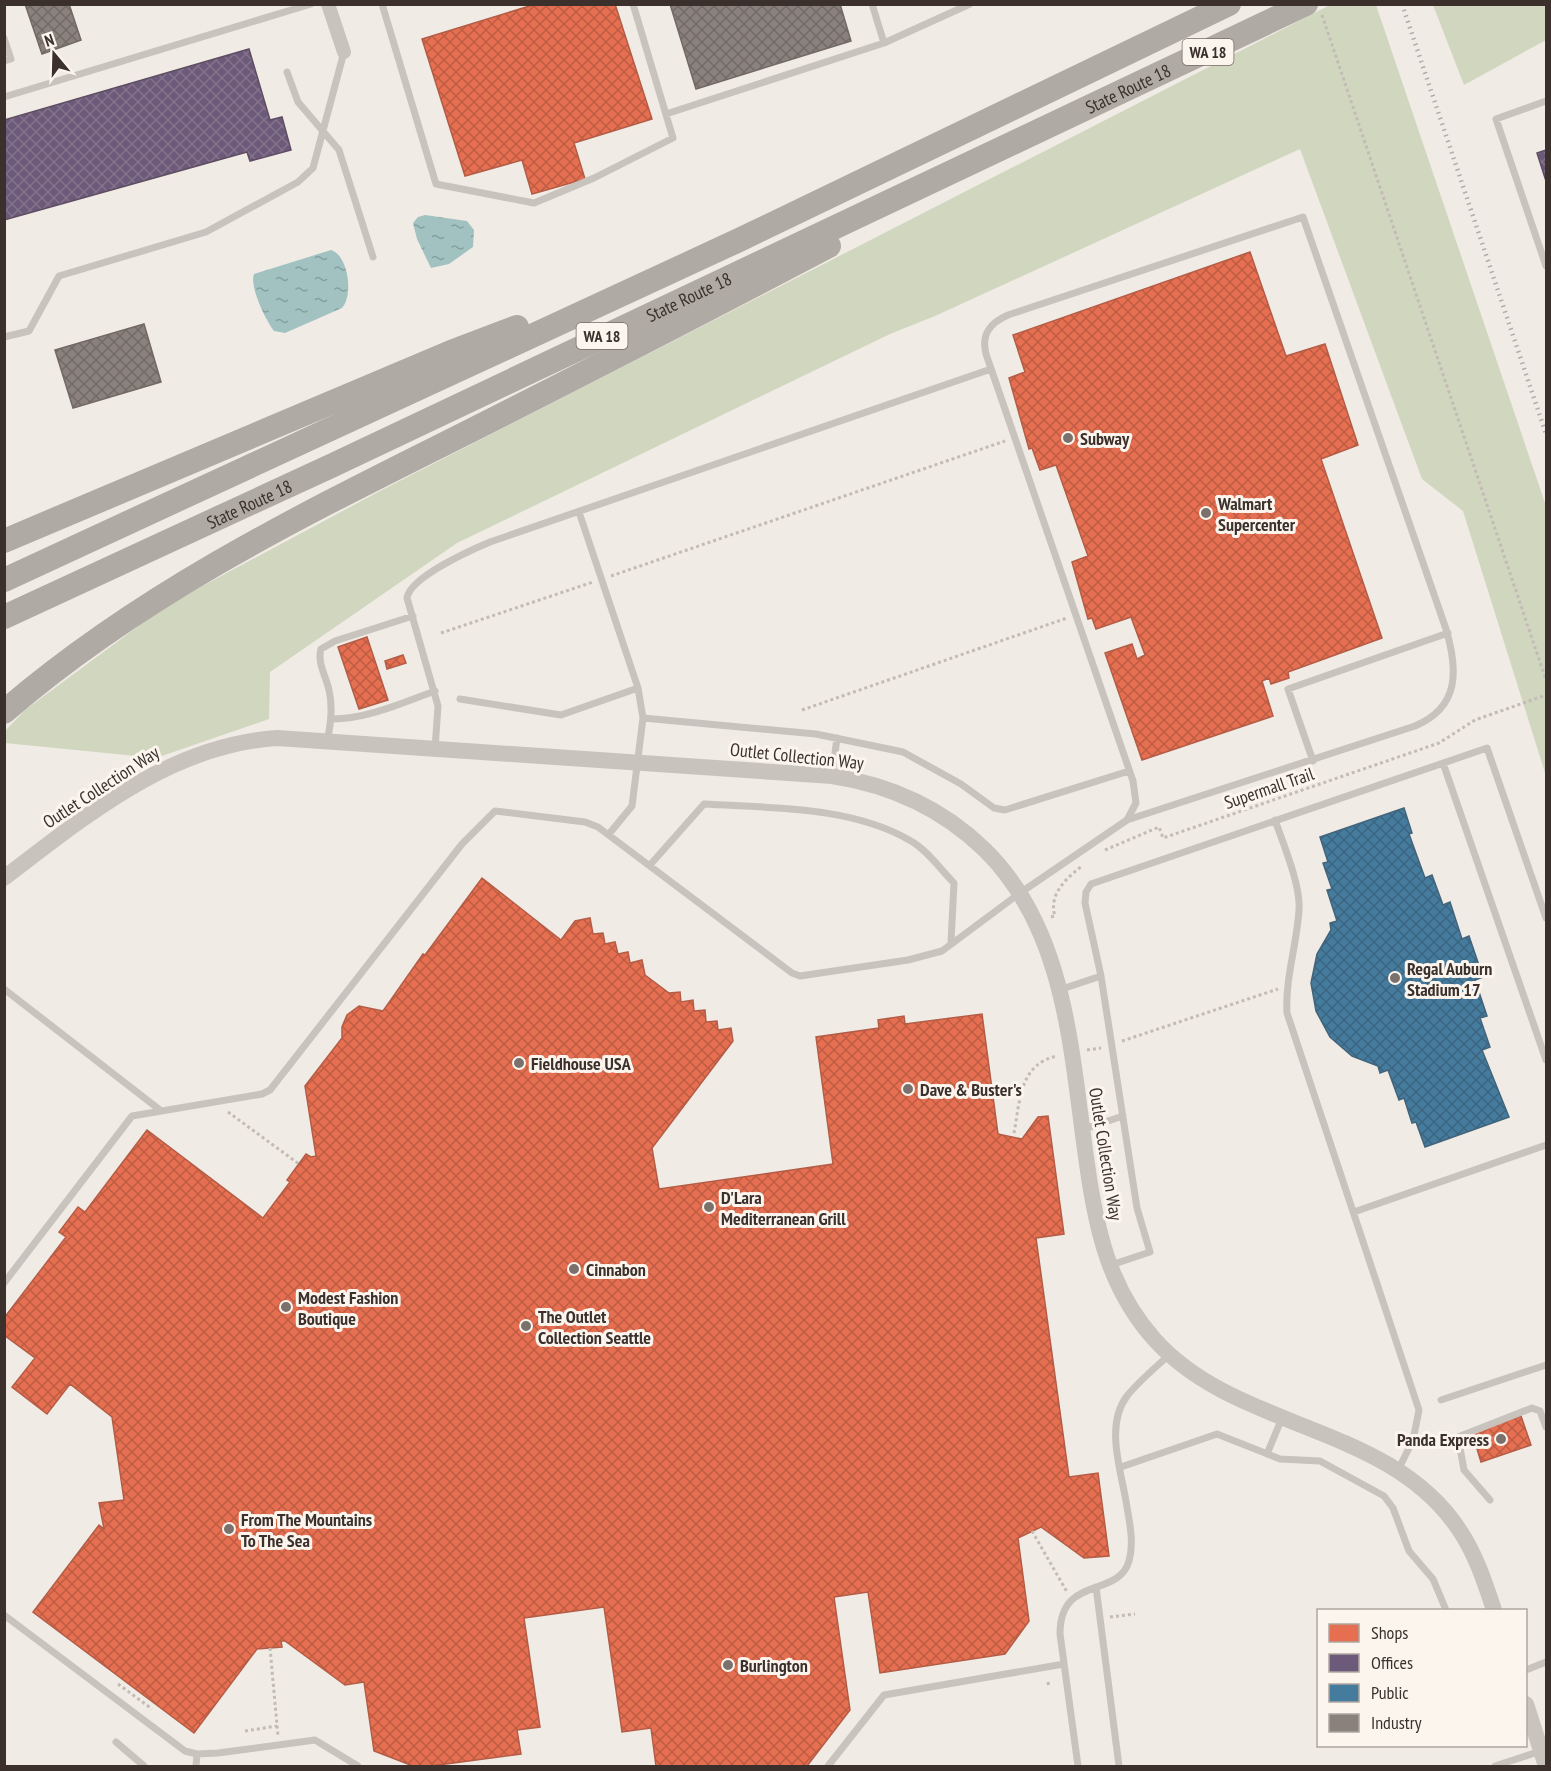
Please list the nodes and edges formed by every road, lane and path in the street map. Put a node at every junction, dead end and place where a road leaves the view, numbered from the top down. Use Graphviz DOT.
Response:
graph roads {
  1 [pos="311,4"];
  2 [pos="328,4"];
  3 [pos="382,4"];
  4 [pos="633,4"];
  5 [pos="872,4"];
  6 [pos="970,4"];
  7 [pos="1229,4"];
  8 [pos="1306,4"];
  9 [pos="1319,4"];
  10 [pos="4,38"];
  11 [pos="884,43"];
  12 [pos="344,52"];
  13 [pos="4,61"];
  14 [pos="287,72"];
  15 [pos="1155,78"];
  16 [pos="4,97"];
  17 [pos="1546,101"];
  18 [pos="666,114"];
  19 [pos="323,131"];
  20 [pos="737,241"];
  21 [pos="373,257"];
  22 [pos="1546,266"];
  23 [pos="4,338"];
  24 [pos="991,369"];
  25 [pos="1014,438"];
  26 [pos="579,512"];
  27 [pos="4,541"];
  28 [pos="602,579"];
  29 [pos="4,580"];
  30 [pos="49,596"];
  31 [pos="1075,615"];
  32 [pos="4,616"];
  33 [pos="413,616"];
  34 [pos="4,625"];
  35 [pos="441,633"];
  36 [pos="1448,633"];
  37 [pos="1546,680"];
  38 [pos="638,688"];
  39 [pos="435,691"];
  40 [pos="1546,694"];
  41 [pos="460,699"];
  42 [pos="802,710"];
  43 [pos="4,712"];
  44 [pos="643,718"];
  45 [pos="332,719"];
  46 [pos="837,738"];
  47 [pos="327,741"];
  48 [pos="435,748"];
  49 [pos="1313,761"];
  50 [pos="639,763"];
  51 [pos="1443,763"];
  52 [pos="1129,771"];
  53 [pos="832,776"];
  54 [pos="1127,820"];
  55 [pos="1275,820"];
  56 [pos="609,834"];
  57 [pos="1103,852"];
  58 [pos="1086,863"];
  59 [pos="650,865"];
  60 [pos="4,878"];
  61 [pos="1020,893"];
  62 [pos="1546,918"];
  63 [pos="1037,923"];
  64 [pos="951,942"];
  65 [pos="1101,976"];
  66 [pos="4,989"];
  67 [pos="1288,989"];
  68 [pos="1059,990"];
  69 [pos="1112,1044"];
  70 [pos="1070,1053"];
  71 [pos="1546,1060"];
  72 [pos="214,1102"];
  73 [pos="160,1110"];
  74 [pos="1123,1116"];
  75 [pos="1082,1130"];
  76 [pos="1014,1133"];
  77 [pos="1546,1145"];
  78 [pos="298,1164"];
  79 [pos="1354,1212"];
  80 [pos="1109,1266"];
  81 [pos="4,1283"];
  82 [pos="1169,1354"];
  83 [pos="1546,1365"];
  84 [pos="1441,1400"];
  85 [pos="1282,1418"];
  86 [pos="1546,1426"];
  87 [pos="1267,1454"];
  88 [pos="1121,1467"];
  89 [pos="1398,1470"];
  90 [pos="1490,1500"];
  91 [pos="1032,1531"];
  92 [pos="1096,1587"];
  93 [pos="1074,1597"];
  94 [pos="1445,1609"];
  95 [pos="1493,1609"];
  96 [pos="1135,1614"];
  97 [pos="4,1615"];
  98 [pos="1108,1618"];
  99 [pos="270,1648"];
  100 [pos="1546,1662"];
  101 [pos="1065,1664"];
  102 [pos="1527,1670"];
  103 [pos="118,1684"];
  104 [pos="1527,1707"];
  105 [pos="152,1709"];
  106 [pos="278,1726"];
  107 [pos="245,1731"];
  108 [pos="116,1742"];
  109 [pos="279,1744"];
  110 [pos="197,1754"];
  111 [pos="1543,1759"];
  112 [pos="144,1767"];
  113 [pos="196,1767"];
  114 [pos="358,1767"];
  115 [pos="828,1767"];
  116 [pos="1078,1767"];
  117 [pos="1119,1767"];
  118 [pos="1495,1767"];
  1 -- 16 [label="lane"];
  2 -- 12 [label="street"];
  3 -- 18 [label="lane"];
  4 -- 18 [label="lane"];
  5 -- 11 [label="lane"];
  6 -- 11 [label="lane"];
  7 -- 20 [label="highway, State Route 18 / WA 18"];
  8 -- 15 [label="highway, State Route 18 / WA 18"];
  9 -- 37 [label="path"];
  10 -- 13 [label="lane"];
  11 -- 18 [label="lane"];
  12 -- 19 [label="lane"];
  14 -- 19 [label="lane"];
  15 -- 30 [label="highway, State Route 18 / WA 18"];
  15 -- 43 [label="highway"];
  17 -- 22 [label="lane"];
  19 -- 21 [label="lane"];
  19 -- 23 [label="lane"];
  20 -- 27 [label="highway"];
  20 -- 29 [label="highway, State Route 18 / WA 18"];
  24 -- 25 [label="lane"];
  24 -- 26 [label="lane"];
  24 -- 36 [label="lane"];
  25 -- 28 [label="path"];
  25 -- 31 [label="lane"];
  26 -- 28 [label="lane"];
  26 -- 33 [label="lane"];
  28 -- 35 [label="path"];
  28 -- 38 [label="lane"];
  30 -- 32 [label="highway, State Route 18 / WA 18"];
  30 -- 34 [label="highway"];
  31 -- 42 [label="path"];
  31 -- 52 [label="lane"];
  33 -- 39 [label="lane"];
  33 -- 45 [label="lane"];
  36 -- 49 [label="lane"];
  36 -- 49 [label="lane"];
  38 -- 41 [label="lane"];
  38 -- 44 [label="lane"];
  39 -- 45 [label="lane"];
  39 -- 48 [label="lane"];
  40 -- 57 [label="path, Supermall Trail"];
  44 -- 46 [label="lane"];
  44 -- 50 [label="lane"];
  45 -- 47 [label="lane"];
  46 -- 52 [label="lane"];
  46 -- 53 [label="lane"];
  47 -- 48 [label="street, Outlet Collection Way"];
  47 -- 60 [label="street, Outlet Collection Way"];
  48 -- 50 [label="street, Outlet Collection Way"];
  49 -- 54 [label="lane"];
  50 -- 53 [label="street, Outlet Collection Way"];
  50 -- 56 [label="lane"];
  51 -- 55 [label="lane"];
  51 -- 62 [label="lane"];
  51 -- 71 [label="lane"];
  52 -- 54 [label="lane"];
  53 -- 61 [label="street, Outlet Collection Way"];
  54 -- 61 [label="lane"];
  55 -- 65 [label="lane"];
  55 -- 67 [label="lane"];
  56 -- 59 [label="lane"];
  56 -- 72 [label="lane"];
  58 -- 63 [label="path"];
  59 -- 64 [label="lane"];
  59 -- 64 [label="lane"];
  61 -- 63 [label="street, Outlet Collection Way"];
  61 -- 64 [label="lane"];
  63 -- 68 [label="street, Outlet Collection Way"];
  65 -- 68 [label="lane"];
  65 -- 69 [label="lane"];
  66 -- 73 [label="lane"];
  67 -- 69 [label="path"];
  67 -- 79 [label="lane"];
  68 -- 70 [label="street, Outlet Collection Way"];
  69 -- 70 [label="path"];
  69 -- 74 [label="lane"];
  70 -- 75 [label="street, Outlet Collection Way"];
  70 -- 76 [label="path"];
  72 -- 73 [label="lane"];
  72 -- 78 [label="path"];
  73 -- 81 [label="lane"];
  74 -- 75 [label="lane"];
  74 -- 80 [label="lane"];
  75 -- 80 [label="street, Outlet Collection Way"];
  77 -- 79 [label="lane"];
  79 -- 89 [label="lane"];
  80 -- 82 [label="street, Outlet Collection Way"];
  82 -- 85 [label="street, Outlet Collection Way"];
  82 -- 88 [label="lane"];
  83 -- 84 [label="lane"];
  85 -- 87 [label="lane"];
  85 -- 89 [label="street, Outlet Collection Way"];
  86 -- 90 [label="lane"];
  87 -- 88 [label="lane"];
  87 -- 94 [label="lane"];
  88 -- 92 [label="lane"];
  89 -- 95 [label="street, Outlet Collection Way"];
  91 -- 93 [label="path"];
  92 -- 93 [label="lane"];
  92 -- 117 [label="lane"];
  93 -- 101 [label="lane"];
  96 -- 98 [label="path"];
  97 -- 110 [label="lane"];
  99 -- 106 [label="path"];
  100 -- 102 [label="lane"];
  101 -- 115 [label="lane"];
  101 -- 116 [label="lane"];
  103 -- 105 [label="path"];
  104 -- 111 [label="street"];
  106 -- 107 [label="path"];
  106 -- 109 [label="path"];
  108 -- 112 [label="lane"];
  109 -- 110 [label="lane"];
  109 -- 114 [label="lane"];
  110 -- 113 [label="lane"];
  111 -- 118 [label="lane"];
}
